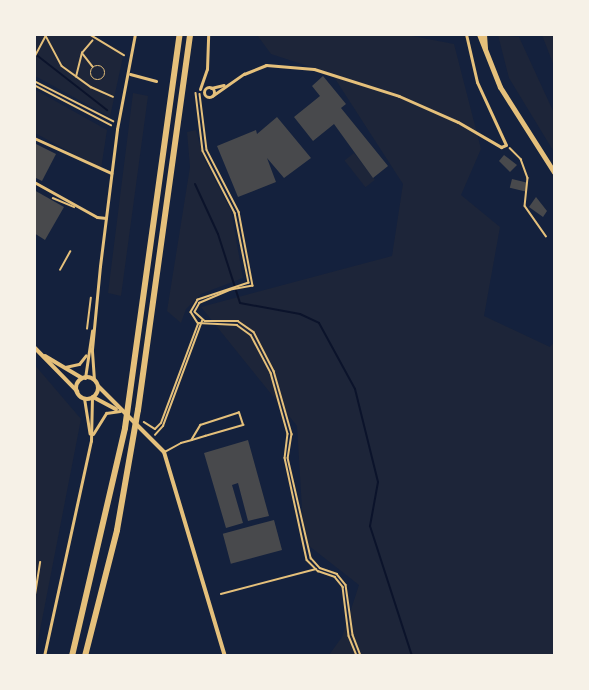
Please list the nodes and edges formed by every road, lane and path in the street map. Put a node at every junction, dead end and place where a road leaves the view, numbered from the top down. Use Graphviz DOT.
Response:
graph roads {
  1 [pos="88,34"];
  2 [pos="135,34"];
  3 [pos="180,34"];
  4 [pos="190,34"];
  5 [pos="208,34"];
  6 [pos="466,34"];
  7 [pos="479,34"];
  8 [pos="484,34"];
  9 [pos="46,35"];
  10 [pos="93,40"];
  11 [pos="133,51"];
  12 [pos="82,53"];
  13 [pos="485,53"];
  14 [pos="34,58"];
  15 [pos="94,67"];
  16 [pos="130,74"];
  17 [pos="76,77"];
  18 [pos="34,81"];
  19 [pos="156,81"];
  20 [pos="34,85"];
  21 [pos="226,85"];
  22 [pos="211,88"];
  23 [pos="200,89"];
  24 [pos="212,96"];
  25 [pos="113,97"];
  26 [pos="119,121"];
  27 [pos="114,127"];
  28 [pos="34,138"];
  29 [pos="506,145"];
  30 [pos="555,172"];
  31 [pos="111,173"];
  32 [pos="34,182"];
  33 [pos="53,198"];
  34 [pos="78,206"];
  35 [pos="106,218"];
  36 [pos="546,236"];
  37 [pos="70,252"];
  38 [pos="60,270"];
  39 [pos="91,297"];
  40 [pos="95,317"];
  41 [pos="202,320"];
  42 [pos="199,323"];
  43 [pos="86,340"];
  44 [pos="34,347"];
  45 [pos="88,351"];
  46 [pos="42,354"];
  47 [pos="63,367"];
  48 [pos="84,378"];
  49 [pos="94,380"];
  50 [pos="98,386"];
  51 [pos="77,392"];
  52 [pos="92,397"];
  53 [pos="84,398"];
  54 [pos="120,411"];
  55 [pos="138,413"];
  56 [pos="152,437"];
  57 [pos="192,440"];
  58 [pos="90,441"];
  59 [pos="164,452"];
  60 [pos="40,562"];
  61 [pos="320,568"];
  62 [pos="315,569"];
  63 [pos="221,594"];
  64 [pos="34,601"];
  65 [pos="44,656"];
  66 [pos="72,656"];
  67 [pos="85,656"];
  68 [pos="225,656"];
  69 [pos="357,656"];
  70 [pos="361,656"];
  1 -- 10 [label="path"];
  2 -- 11 [label="street"];
  3 -- 66 [label="highway"];
  4 -- 55 [label="highway"];
  5 -- 23 [label="street"];
  6 -- 29 [label="street"];
  7 -- 13 [label="highway"];
  8 -- 13 [label="highway"];
  9 -- 14 [label="path"];
  9 -- 17 [label="path"];
  10 -- 11 [label="path"];
  10 -- 12 [label="path"];
  11 -- 16 [label="street"];
  12 -- 15 [label="path"];
  12 -- 17 [label="path"];
  13 -- 30 [label="highway"];
  15 -- 15 [label="path"];
  16 -- 19 [label="street"];
  16 -- 26 [label="street"];
  17 -- 25 [label="path"];
  18 -- 26 [label="path"];
  20 -- 27 [label="path"];
  21 -- 22 [label="street"];
  21 -- 24 [label="street"];
  21 -- 29 [label="street"];
  22 -- 23 [label="street"];
  22 -- 24 [label="street"];
  23 -- 24 [label="street"];
  23 -- 41 [label="path"];
  23 -- 42 [label="path"];
  26 -- 31 [label="street"];
  28 -- 31 [label="street"];
  29 -- 36 [label="path"];
  31 -- 35 [label="street"];
  32 -- 34 [label="street"];
  33 -- 34 [label="lane"];
  34 -- 35 [label="street"];
  35 -- 40 [label="street"];
  37 -- 38 [label="path"];
  39 -- 43 [label="path"];
  40 -- 45 [label="street"];
  40 -- 49 [label="street"];
  41 -- 42 [label="path"];
  41 -- 61 [label="path"];
  42 -- 55 [label="path"];
  42 -- 56 [label="path"];
  42 -- 62 [label="path"];
  44 -- 46 [label="street"];
  45 -- 47 [label="street"];
  45 -- 48 [label="street"];
  46 -- 47 [label="street"];
  46 -- 51 [label="street"];
  47 -- 48 [label="street"];
  48 -- 49 [label="street"];
  48 -- 51 [label="street"];
  49 -- 50 [label="street"];
  50 -- 52 [label="street"];
  50 -- 54 [label="street"];
  51 -- 53 [label="street"];
  52 -- 53 [label="street"];
  52 -- 54 [label="street"];
  52 -- 58 [label="street"];
  53 -- 58 [label="street"];
  54 -- 56 [label="street"];
  54 -- 58 [label="street"];
  55 -- 67 [label="highway"];
  56 -- 59 [label="street"];
  57 -- 57 [label="lane"];
  57 -- 59 [label="lane"];
  58 -- 65 [label="street"];
  59 -- 68 [label="street"];
  60 -- 64 [label="path"];
  61 -- 62 [label="path"];
  61 -- 70 [label="path"];
  62 -- 63 [label="path"];
  62 -- 69 [label="path"];
}
